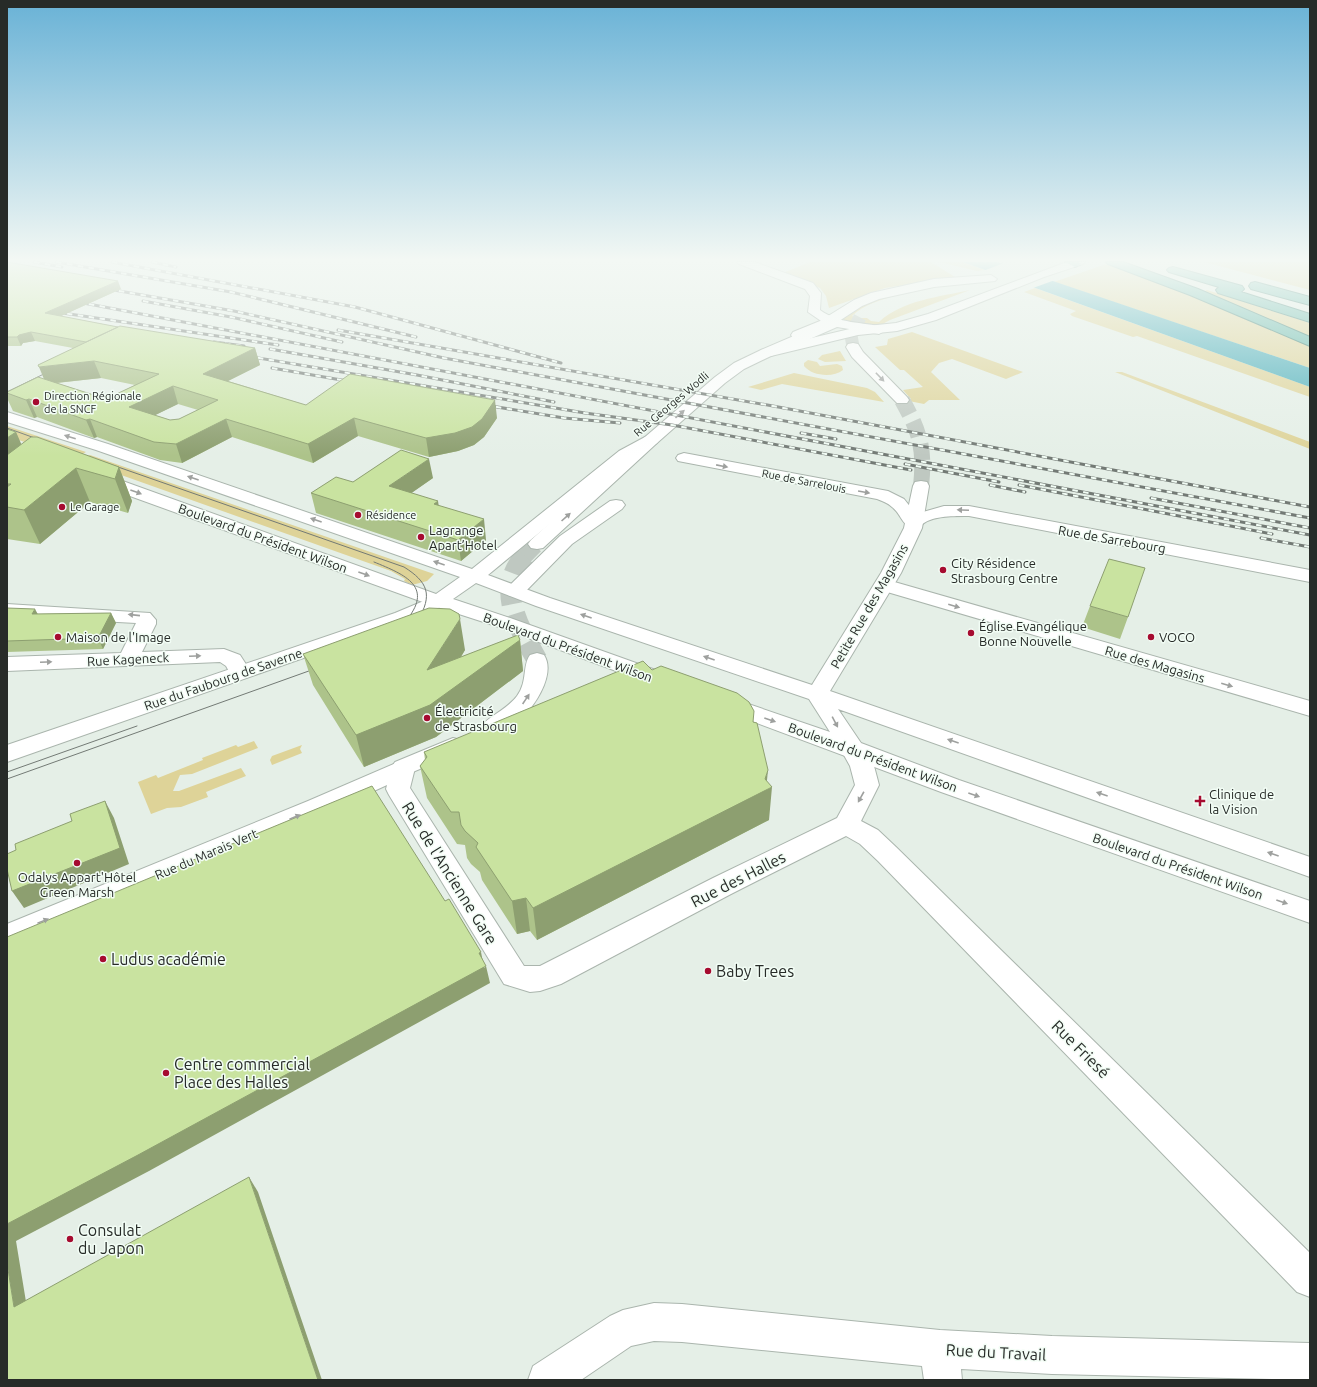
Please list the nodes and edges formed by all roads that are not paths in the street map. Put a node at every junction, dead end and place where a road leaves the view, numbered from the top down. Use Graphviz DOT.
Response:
graph roads {
  1 [pos="818,327"];
  2 [pos="819,327"];
  3 [pos="866,327"];
  4 [pos="898,327"];
  5 [pos="1275,327"];
  6 [pos="879,330"];
  7 [pos="1310,342"];
  8 [pos="853,347"];
  9 [pos="766,353"];
  10 [pos="902,400"];
  11 [pos="7,417"];
  12 [pos="647,431"];
  13 [pos="684,458"];
  14 [pos="87,474"];
  15 [pos="921,486"];
  16 [pos="616,505"];
  17 [pos="915,520"];
  18 [pos="537,544"];
  19 [pos="475,576"];
  20 [pos="1310,576"];
  21 [pos="884,585"];
  22 [pos="515,591"];
  23 [pos="438,601"];
  24 [pos="7,610"];
  25 [pos="476,614"];
  26 [pos="128,659"];
  27 [pos="537,660"];
  28 [pos="7,664"];
  29 [pos="240,672"];
  30 [pos="678,686"];
  31 [pos="817,695"];
  32 [pos="708,697"];
  33 [pos="1310,709"];
  34 [pos="852,748"];
  35 [pos="7,754"];
  36 [pos="400,779"];
  37 [pos="846,825"];
  38 [pos="1310,867"];
  39 [pos="1310,912"];
  40 [pos="7,936"];
  41 [pos="514,975"];
  42 [pos="1310,1279"];
  43 [pos="1310,1362"];
  44 [pos="942,1364"];
  45 [pos="547,1380"];
  1 -- 12 [label="main road, Rue Georges Wodli"];
  2 -- 9 [label="main road"];
  3 -- 6 [label="main road"];
  4 -- 6 [label="main road"];
  5 -- 7 [label="highway"];
  6 -- 9 [label="main road"];
  8 -- 10 [label="main road, one-way"];
  12 -- 9 [label="main road, one-way"];
  19 -- 11 [label="main road, one-way"];
  18 -- 12 [label="main road, Rue Georges Wodli, one-way"];
  12 -- 19 [label="main road"];
  13 -- 17 [label="main road, Rue de Sarrelouis, one-way"];
  14 -- 23 [label="main road, Boulevard du Président Wilson, one-way"];
  15 -- 17 [label="main road, Petite Rue des Magasins"];
  16 -- 22 [label="main road"];
  20 -- 17 [label="main road, Rue de Sarrebourg, one-way"];
  17 -- 21 [label="main road, Petite Rue des Magasins"];
  19 -- 22 [label="main road"];
  19 -- 23 [label="main road"];
  21 -- 31 [label="main road, Petite Rue des Magasins"];
  21 -- 33 [label="main road, Rue des Magasins, one-way"];
  22 -- 25 [label="main road"];
  31 -- 22 [label="main road, one-way"];
  23 -- 25 [label="main road, Boulevard du Président Wilson"];
  23 -- 29 [label="main road, Rue du Faubourg de Saverne"];
  26 -- 24 [label="main road, one-way"];
  25 -- 30 [label="main road, Boulevard du Président Wilson"];
  28 -- 26 [label="main road, Rue Kageneck, one-way"];
  26 -- 29 [label="main road, Rue Kageneck, one-way"];
  36 -- 27 [label="main road, Rue du Marais Vert, one-way"];
  29 -- 35 [label="main road, Rue du Faubourg de Saverne"];
  31 -- 34 [label="main road, one-way"];
  38 -- 31 [label="main road, one-way"];
  32 -- 34 [label="main road, Boulevard du Président Wilson, one-way"];
  34 -- 37 [label="main road, one-way"];
  34 -- 39 [label="main road, Boulevard du Président Wilson, one-way"];
  40 -- 36 [label="main road, Rue du Marais Vert, one-way"];
  36 -- 41 [label="main road, Rue de l'Ancienne Gare"];
  37 -- 41 [label="main road, Rue des Halles"];
  37 -- 42 [label="main road, Rue Friesé"];
  43 -- 44 [label="main road, Rue du Travail"];
  44 -- 45 [label="main road, Rue du Travail"];
}
